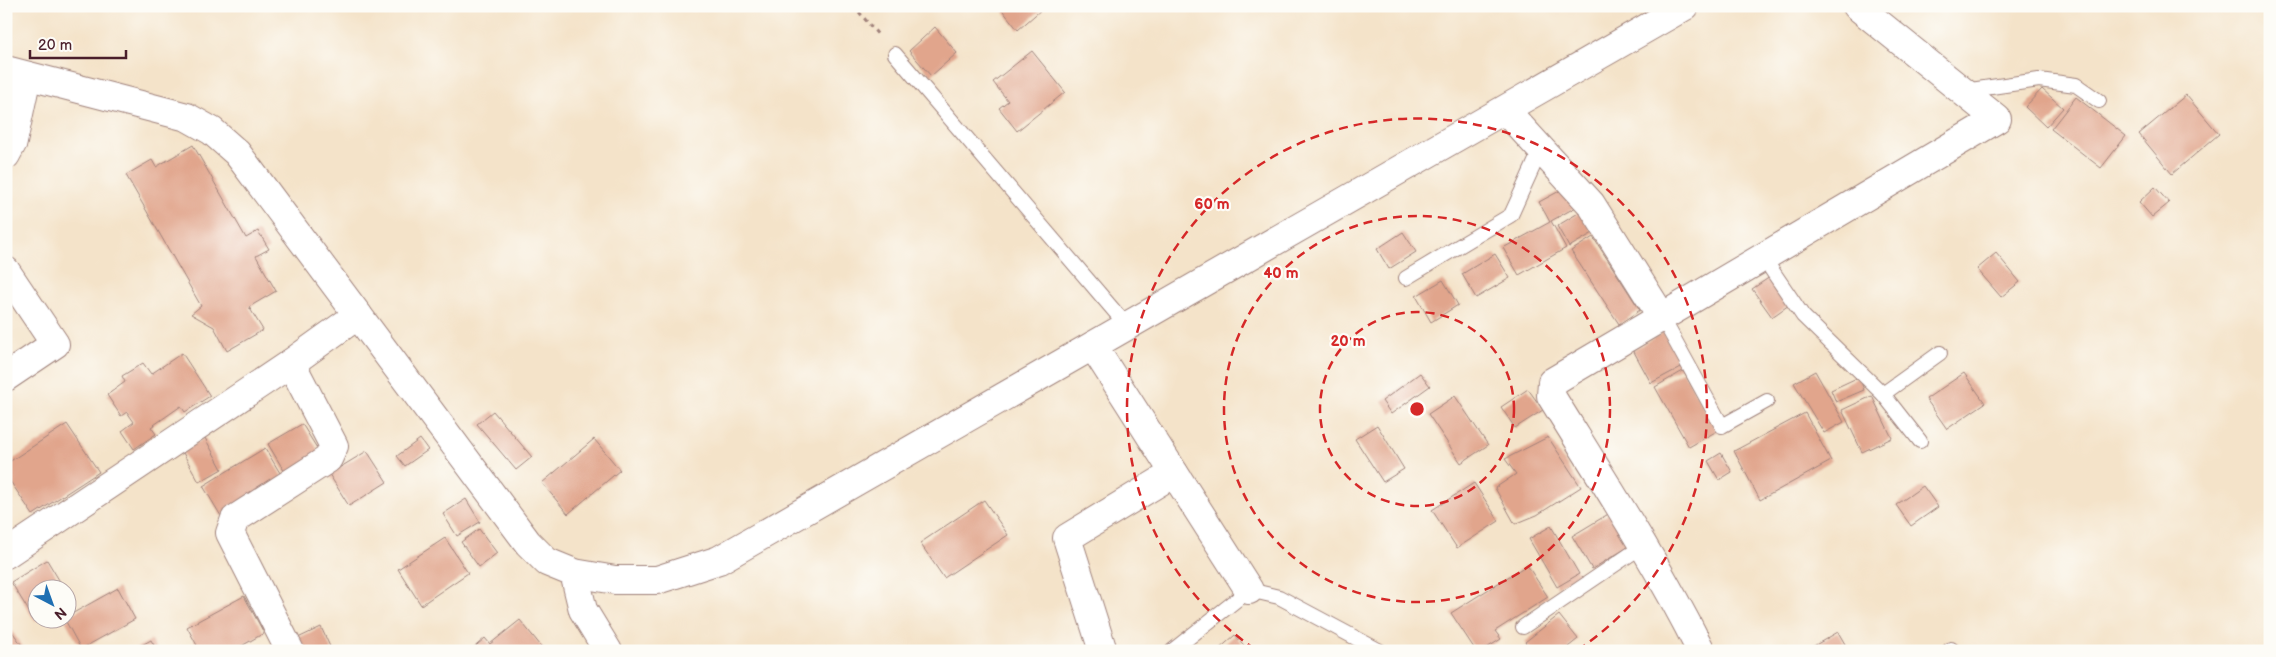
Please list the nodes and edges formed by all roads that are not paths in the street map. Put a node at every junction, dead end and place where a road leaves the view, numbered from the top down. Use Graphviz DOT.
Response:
graph roads {
  1 [pos="1685,6"];
  2 [pos="1857,6"];
  3 [pos="895,54"];
  4 [pos="17,73"];
  5 [pos="1963,91"];
  6 [pos="2099,101"];
  7 [pos="1505,110"];
  8 [pos="1540,149"];
  9 [pos="6,155"];
  10 [pos="1763,257"];
  11 [pos="6,271"];
  12 [pos="1406,278"];
  13 [pos="358,315"];
  14 [pos="1662,317"];
  15 [pos="1128,327"];
  16 [pos="1094,346"];
  17 [pos="1940,353"];
  18 [pos="291,364"];
  19 [pos="6,377"];
  20 [pos="1883,394"];
  21 [pos="1766,401"];
  22 [pos="1920,441"];
  23 [pos="1174,473"];
  24 [pos="1644,545"];
  25 [pos="6,554"];
  26 [pos="574,573"];
  27 [pos="1249,590"];
  28 [pos="1524,628"];
  29 [pos="601,648"];
  30 [pos="290,651"];
  31 [pos="1103,651"];
  32 [pos="1172,651"];
  33 [pos="1380,651"];
  34 [pos="1701,651"];
  1 -- 7 [label="street"];
  2 -- 5 [label="street"];
  3 -- 15 [label="lane"];
  4 -- 9 [label="street"];
  4 -- 13 [label="street"];
  5 -- 6 [label="lane"];
  5 -- 10 [label="street"];
  7 -- 8 [label="street"];
  7 -- 15 [label="street"];
  8 -- 12 [label="lane"];
  8 -- 14 [label="street"];
  10 -- 14 [label="street"];
  10 -- 20 [label="lane"];
  11 -- 19 [label="street"];
  13 -- 18 [label="street"];
  13 -- 26 [label="street"];
  14 -- 21 [label="lane"];
  14 -- 24 [label="street"];
  15 -- 16 [label="street"];
  16 -- 23 [label="street"];
  16 -- 26 [label="street"];
  17 -- 20 [label="lane"];
  18 -- 25 [label="street"];
  18 -- 30 [label="street"];
  20 -- 22 [label="lane"];
  23 -- 27 [label="street"];
  23 -- 31 [label="street"];
  24 -- 28 [label="lane"];
  24 -- 34 [label="street"];
  26 -- 29 [label="street"];
  27 -- 32 [label="lane"];
  27 -- 33 [label="lane"];
}
